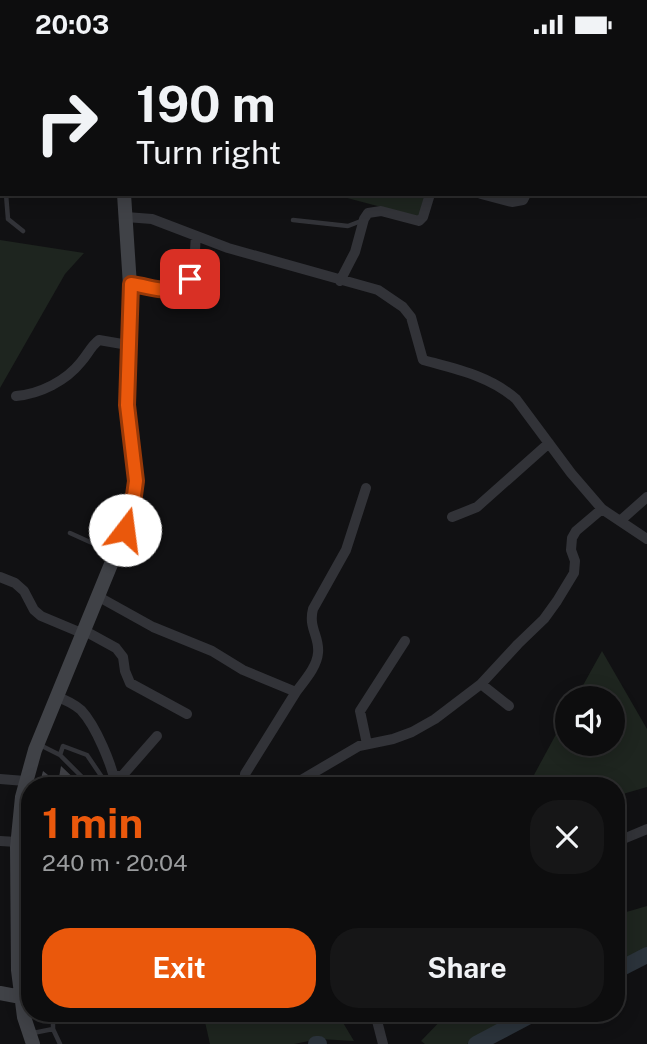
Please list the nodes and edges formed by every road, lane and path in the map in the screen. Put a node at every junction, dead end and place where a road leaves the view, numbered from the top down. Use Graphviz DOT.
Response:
graph roads {
  1 [pos="246,49"];
  2 [pos="258,49"];
  3 [pos="6,196"];
  4 [pos="124,196"];
  5 [pos="429,196"];
  6 [pos="490,196"];
  7 [pos="525,196"];
  8 [pos="126,218"];
  9 [pos="364,219"];
  10 [pos="293,220"];
  11 [pos="23,231"];
  12 [pos="196,236"];
  13 [pos="340,281"];
  14 [pos="131,284"];
  15 [pos="128,345"];
  16 [pos="16,396"];
  17 [pos="549,443"];
  18 [pos="366,488"];
  19 [pos="647,497"];
  20 [pos="602,509"];
  21 [pos="452,517"];
  22 [pos="620,521"];
  23 [pos="70,533"];
  24 [pos="647,539"];
  25 [pos="117,553"];
  26 [pos="0,577"];
  27 [pos="99,597"];
  28 [pos="84,633"];
  29 [pos="405,641"];
  30 [pos="481,684"];
  31 [pos="296,692"];
  32 [pos="57,697"];
  33 [pos="509,706"];
  34 [pos="187,714"];
  35 [pos="157,736"];
  36 [pos="38,744"];
  37 [pos="367,744"];
  38 [pos="60,755"];
  39 [pos="27,777"];
  40 [pos="83,777"];
  41 [pos="107,777"];
  42 [pos="111,777"];
  43 [pos="121,777"];
  44 [pos="245,777"];
  45 [pos="308,777"];
  46 [pos="0,779"];
  47 [pos="21,781"];
  48 [pos="21,815"];
  49 [pos="647,829"];
  50 [pos="625,838"];
  51 [pos="0,841"];
  52 [pos="17,842"];
  53 [pos="21,859"];
  54 [pos="0,993"];
  55 [pos="21,997"];
  56 [pos="53,1022"];
  57 [pos="377,1022"];
  58 [pos="53,1029"];
  59 [pos="31,1039"];
  60 [pos="382,1039"];
  61 [pos="60,1044"];
  1 -- 2 [label="lane"];
  3 -- 11 [label="lane"];
  4 -- 8 [label="main road"];
  5 -- 9 [label="street"];
  6 -- 7 [label="street"];
  8 -- 12 [label="street"];
  8 -- 14 [label="main road"];
  9 -- 10 [label="lane"];
  9 -- 13 [label="street"];
  12 -- 13 [label="street"];
  12 -- 14 [label="street"];
  13 -- 17 [label="street"];
  14 -- 15 [label="main road"];
  15 -- 16 [label="street"];
  15 -- 25 [label="main road"];
  17 -- 20 [label="street"];
  17 -- 21 [label="street"];
  18 -- 31 [label="street"];
  19 -- 22 [label="street"];
  20 -- 22 [label="street"];
  20 -- 30 [label="street"];
  22 -- 24 [label="street"];
  23 -- 25 [label="lane"];
  25 -- 27 [label="main road"];
  26 -- 28 [label="street"];
  27 -- 28 [label="main road"];
  27 -- 31 [label="street"];
  28 -- 32 [label="main road"];
  28 -- 34 [label="street"];
  29 -- 37 [label="street"];
  30 -- 33 [label="street"];
  30 -- 37 [label="street"];
  31 -- 44 [label="street"];
  32 -- 36 [label="main road"];
  32 -- 42 [label="street"];
  35 -- 43 [label="street"];
  36 -- 38 [label="lane"];
  36 -- 39 [label="main road"];
  37 -- 45 [label="street"];
  38 -- 40 [label="lane"];
  38 -- 41 [label="lane"];
  46 -- 47 [label="street"];
  48 -- 52 [label="main road"];
  49 -- 50 [label="street"];
  51 -- 52 [label="street"];
  52 -- 53 [label="main road"];
  54 -- 55 [label="main road"];
  56 -- 58 [label="lane"];
  57 -- 60 [label="street"];
  58 -- 59 [label="lane"];
  58 -- 61 [label="lane"];
}
